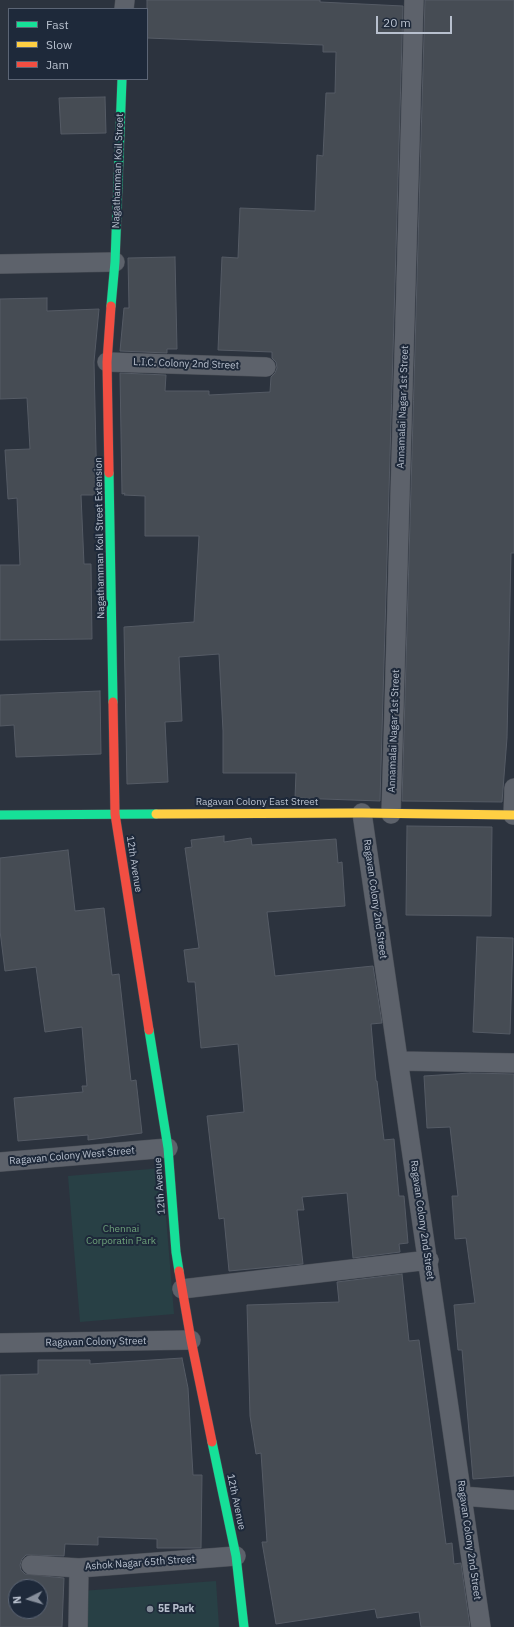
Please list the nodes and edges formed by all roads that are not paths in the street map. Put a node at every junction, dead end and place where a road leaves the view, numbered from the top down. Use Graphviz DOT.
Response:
graph roads {
  1 [pos="414,0"];
  2 [pos="122,80"];
  3 [pos="115,262"];
  4 [pos="0,264"];
  5 [pos="107,362"];
  6 [pos="266,366"];
  7 [pos="514,788"];
  8 [pos="362,813"];
  9 [pos="114,814"];
  10 [pos="391,814"];
  11 [pos="0,815"];
  12 [pos="514,815"];
  13 [pos="399,1061"];
  14 [pos="514,1063"];
  15 [pos="168,1148"];
  16 [pos="0,1162"];
  17 [pos="429,1260"];
  18 [pos="182,1288"];
  19 [pos="191,1340"];
  20 [pos="0,1343"];
  21 [pos="462,1496"];
  22 [pos="514,1500"];
  23 [pos="236,1556"];
  24 [pos="31,1565"];
  25 [pos="79,1568"];
  26 [pos="78,1627"];
  27 [pos="244,1627"];
  28 [pos="481,1627"];
  1 -- 10 [label="street, Annamalai Nagar 1st Street"];
  2 -- 3 [label="street, Nagathamman Koil Street"];
  3 -- 4 [label="street"];
  3 -- 5 [label="street, Nagathamman Koil Street Extension"];
  5 -- 6 [label="street, L.I.C. Colony 2nd Street"];
  5 -- 9 [label="street, Nagathamman Koil Street Extension"];
  7 -- 12 [label="street"];
  8 -- 9 [label="street, Ragavan Colony East Street"];
  8 -- 10 [label="street, Ragavan Colony East Street"];
  8 -- 13 [label="street, Ragavan Colony 2nd Street"];
  9 -- 11 [label="street, Ragavan Colony East Street"];
  9 -- 15 [label="street, 12th Avenue"];
  10 -- 12 [label="street, Ragavan Colony East Street"];
  13 -- 14 [label="street"];
  13 -- 17 [label="street, Ragavan Colony 2nd Street"];
  15 -- 16 [label="street, Ragavan Colony West Street"];
  15 -- 18 [label="street, 12th Avenue"];
  17 -- 18 [label="street"];
  17 -- 21 [label="street, Ragavan Colony 2nd Street"];
  18 -- 19 [label="street, 12th Avenue"];
  19 -- 20 [label="street, Ragavan Colony Street"];
  19 -- 23 [label="street, 12th Avenue"];
  21 -- 22 [label="street"];
  21 -- 28 [label="street, Ragavan Colony 2nd Street"];
  23 -- 25 [label="street, Ashok Nagar 65th Street"];
  23 -- 27 [label="street, 12th Avenue"];
  24 -- 25 [label="street"];
  25 -- 26 [label="street, Ashok Nagar 65th Street"];
}
